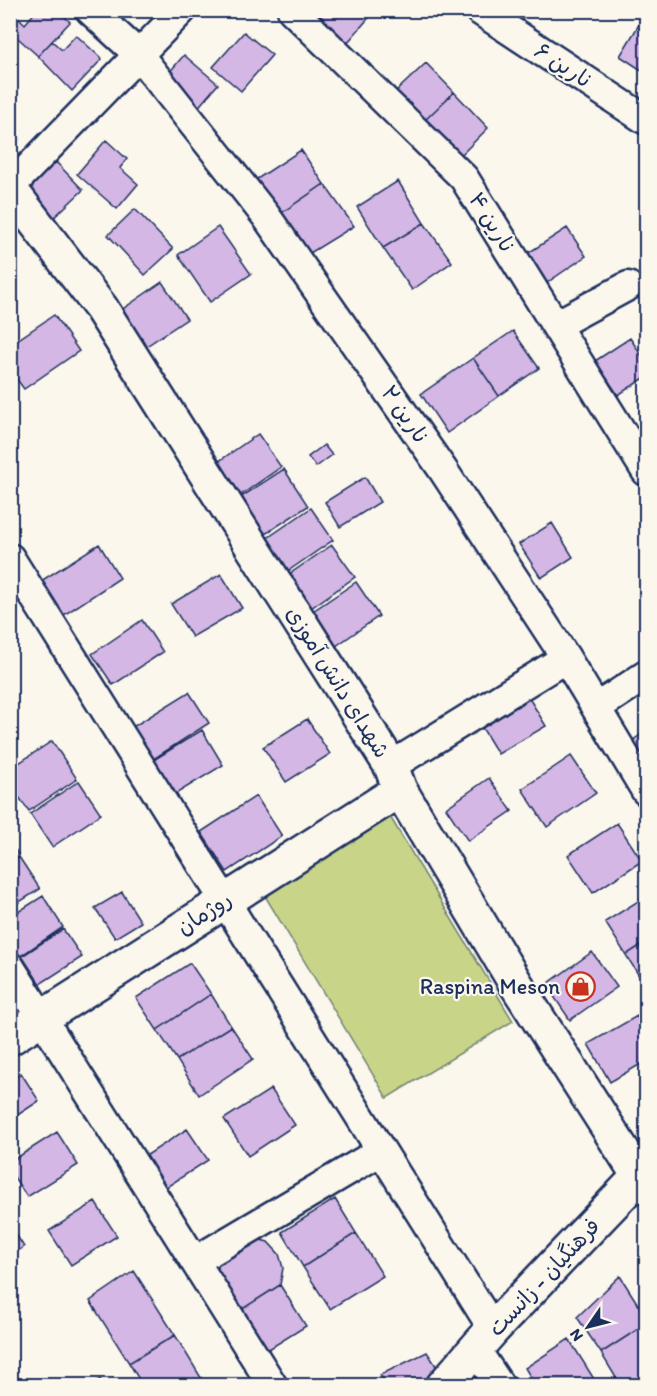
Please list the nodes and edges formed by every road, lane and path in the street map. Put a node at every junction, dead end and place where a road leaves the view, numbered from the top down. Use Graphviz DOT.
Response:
graph roads {
  1 [pos="90,10"];
  2 [pos="182,10"];
  3 [pos="292,10"];
  4 [pos="479,10"];
  5 [pos="138,54"];
  6 [pos="646,120"];
  7 [pos="10,188"];
  8 [pos="628,286"];
  9 [pos="556,325"];
  10 [pos="646,471"];
  11 [pos="10,558"];
  12 [pos="566,658"];
  13 [pos="646,675"];
  14 [pos="596,708"];
  15 [pos="396,778"];
  16 [pos="646,791"];
  17 [pos="226,899"];
  18 [pos="10,967"];
  19 [pos="44,1017"];
  20 [pos="10,1038"];
  21 [pos="381,1151"];
  22 [pos="644,1178"];
  23 [pos="195,1261"];
  24 [pos="485,1339"];
  25 [pos="273,1386"];
  26 [pos="443,1386"];
  27 [pos="500,1386"];
  1 -- 5 [label="street, نارین ۲"];
  2 -- 5 [label="street"];
  3 -- 9 [label="street, نارین ۴"];
  4 -- 6 [label="street, نارین ۶"];
  5 -- 7 [label="street"];
  5 -- 12 [label="street, نارین ۲"];
  7 -- 15 [label="street, شهدای دانش آموزی"];
  8 -- 9 [label="street"];
  9 -- 10 [label="street, نارین ۴"];
  11 -- 17 [label="street"];
  12 -- 14 [label="street, نارین ۲"];
  12 -- 15 [label="street"];
  13 -- 14 [label="street"];
  14 -- 16 [label="street, نارین ۲"];
  15 -- 17 [label="street, روژمان"];
  15 -- 22 [label="street, شهدای دانش آموزی"];
  17 -- 19 [label="street, روژمان"];
  17 -- 21 [label="street"];
  18 -- 19 [label="street"];
  19 -- 20 [label="street, روژمان"];
  19 -- 23 [label="street"];
  21 -- 23 [label="street"];
  21 -- 24 [label="street"];
  22 -- 24 [label="street, فرهنگیان - زانست"];
  23 -- 25 [label="street"];
  24 -- 26 [label="street, فرهنگیان - زانست"];
  24 -- 27 [label="street"];
}
